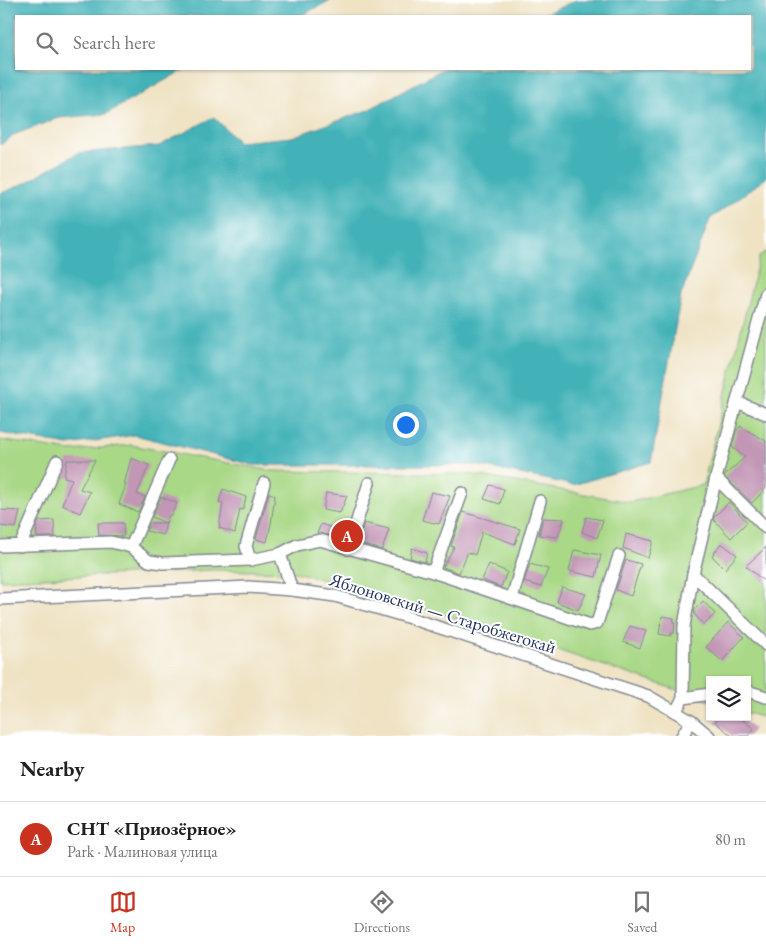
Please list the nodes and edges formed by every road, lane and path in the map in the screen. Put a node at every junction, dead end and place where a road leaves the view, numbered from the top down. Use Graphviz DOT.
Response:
graph roads {
  1 [pos="765,299"];
  2 [pos="737,402"];
  3 [pos="766,414"];
  4 [pos="169,460"];
  5 [pos="58,461"];
  6 [pos="716,478"];
  7 [pos="264,483"];
  8 [pos="369,483"];
  9 [pos="462,493"];
  10 [pos="540,500"];
  11 [pos="766,528"];
  12 [pos="0,546"];
  13 [pos="20,546"];
  14 [pos="131,547"];
  15 [pos="348,549"];
  16 [pos="280,554"];
  17 [pos="619,556"];
  18 [pos="250,560"];
  19 [pos="433,572"];
  20 [pos="693,574"];
  21 [pos="292,590"];
  22 [pos="512,598"];
  23 [pos="0,599"];
  24 [pos="766,645"];
  25 [pos="751,692"];
  26 [pos="706,695"];
  27 [pos="766,697"];
  28 [pos="683,698"];
  29 [pos="676,711"];
  30 [pos="691,721"];
  31 [pos="682,736"];
  32 [pos="709,736"];
  1 -- 2 [label="street"];
  2 -- 3 [label="street"];
  2 -- 6 [label="street"];
  4 -- 14 [label="street"];
  5 -- 13 [label="street"];
  6 -- 11 [label="street"];
  6 -- 20 [label="street"];
  7 -- 18 [label="street"];
  8 -- 15 [label="street"];
  9 -- 19 [label="street"];
  10 -- 22 [label="street"];
  12 -- 13 [label="street"];
  13 -- 14 [label="street"];
  14 -- 18 [label="street"];
  15 -- 16 [label="street"];
  15 -- 19 [label="street"];
  16 -- 18 [label="street"];
  16 -- 21 [label="street"];
  17 -- 22 [label="street"];
  19 -- 22 [label="street"];
  20 -- 24 [label="street"];
  20 -- 28 [label="street"];
  21 -- 23 [label="street, Яблоновский — Старобжегокай"];
  21 -- 29 [label="street, Яблоновский — Старобжегокай"];
  25 -- 27 [label="street"];
  26 -- 28 [label="street"];
  28 -- 29 [label="street"];
  29 -- 30 [label="street, Яблоновский — Старобжегокай"];
  30 -- 31 [label="street"];
  30 -- 32 [label="street, Яблоновский — Старобжегокай"];
}
